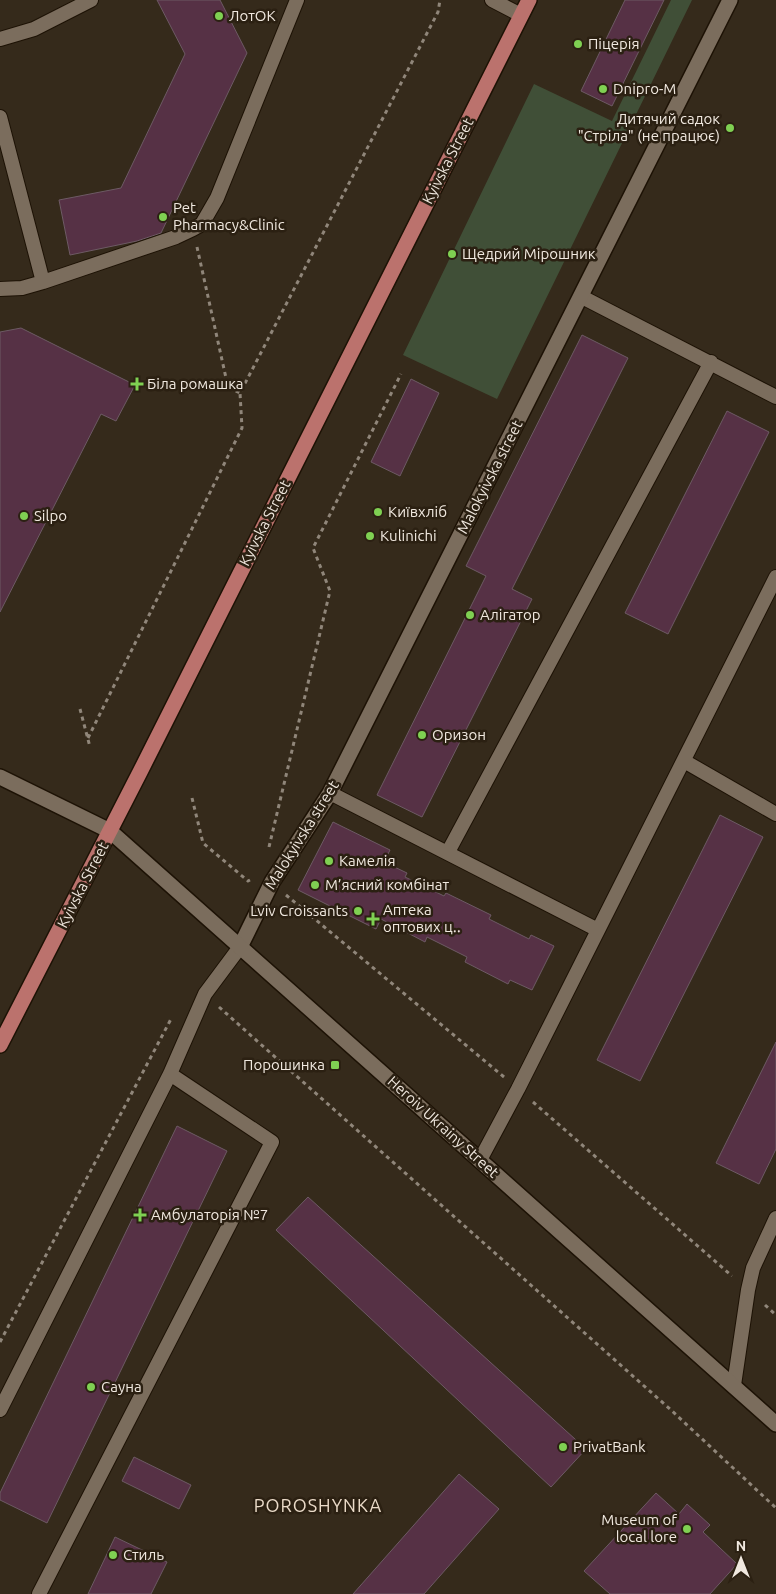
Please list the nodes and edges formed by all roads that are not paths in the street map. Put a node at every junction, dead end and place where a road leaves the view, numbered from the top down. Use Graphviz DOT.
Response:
graph roads {
  1 [pos="91,0"];
  2 [pos="297,0"];
  3 [pos="492,0"];
  4 [pos="529,0"];
  5 [pos="730,0"];
  6 [pos="521,15"];
  7 [pos="0,39"];
  8 [pos="0,117"];
  9 [pos="43,282"];
  10 [pos="0,289"];
  11 [pos="582,297"];
  12 [pos="711,362"];
  13 [pos="776,397"];
  14 [pos="776,577"];
  15 [pos="684,761"];
  16 [pos="0,777"];
  17 [pos="330,793"];
  18 [pos="776,814"];
  19 [pos="110,831"];
  20 [pos="448,852"];
  21 [pos="598,930"];
  22 [pos="240,947"];
  23 [pos="0,1045"];
  24 [pos="170,1074"];
  25 [pos="480,1160"];
  26 [pos="776,1218"];
  27 [pos="734,1385"];
  28 [pos="0,1410"];
  29 [pos="776,1424"];
  30 [pos="39,1594"];
  1 -- 7 [label="lane"];
  2 -- 9 [label="lane"];
  3 -- 6 [label="lane"];
  4 -- 6 [label="main road, Kyivska Street"];
  5 -- 11 [label="street, Malokyivska street"];
  6 -- 19 [label="main road, Kyivska Street"];
  8 -- 9 [label="lane"];
  9 -- 10 [label="lane"];
  11 -- 12 [label="lane"];
  11 -- 17 [label="street, Malokyivska street"];
  12 -- 13 [label="lane"];
  12 -- 20 [label="lane"];
  14 -- 15 [label="lane"];
  15 -- 18 [label="lane"];
  15 -- 21 [label="lane"];
  16 -- 19 [label="street, Heroiv Ukrainy Street"];
  17 -- 20 [label="lane"];
  17 -- 22 [label="street, Malokyivska street"];
  19 -- 22 [label="street, Heroiv Ukrainy Street"];
  19 -- 23 [label="main road, Kyivska Street"];
  20 -- 21 [label="lane"];
  21 -- 25 [label="lane"];
  22 -- 24 [label="lane"];
  22 -- 25 [label="street, Heroiv Ukrainy Street"];
  24 -- 28 [label="lane"];
  24 -- 30 [label="lane"];
  25 -- 27 [label="street, Heroiv Ukrainy Street"];
  26 -- 27 [label="lane"];
  27 -- 29 [label="street, Heroiv Ukrainy Street"];
}
